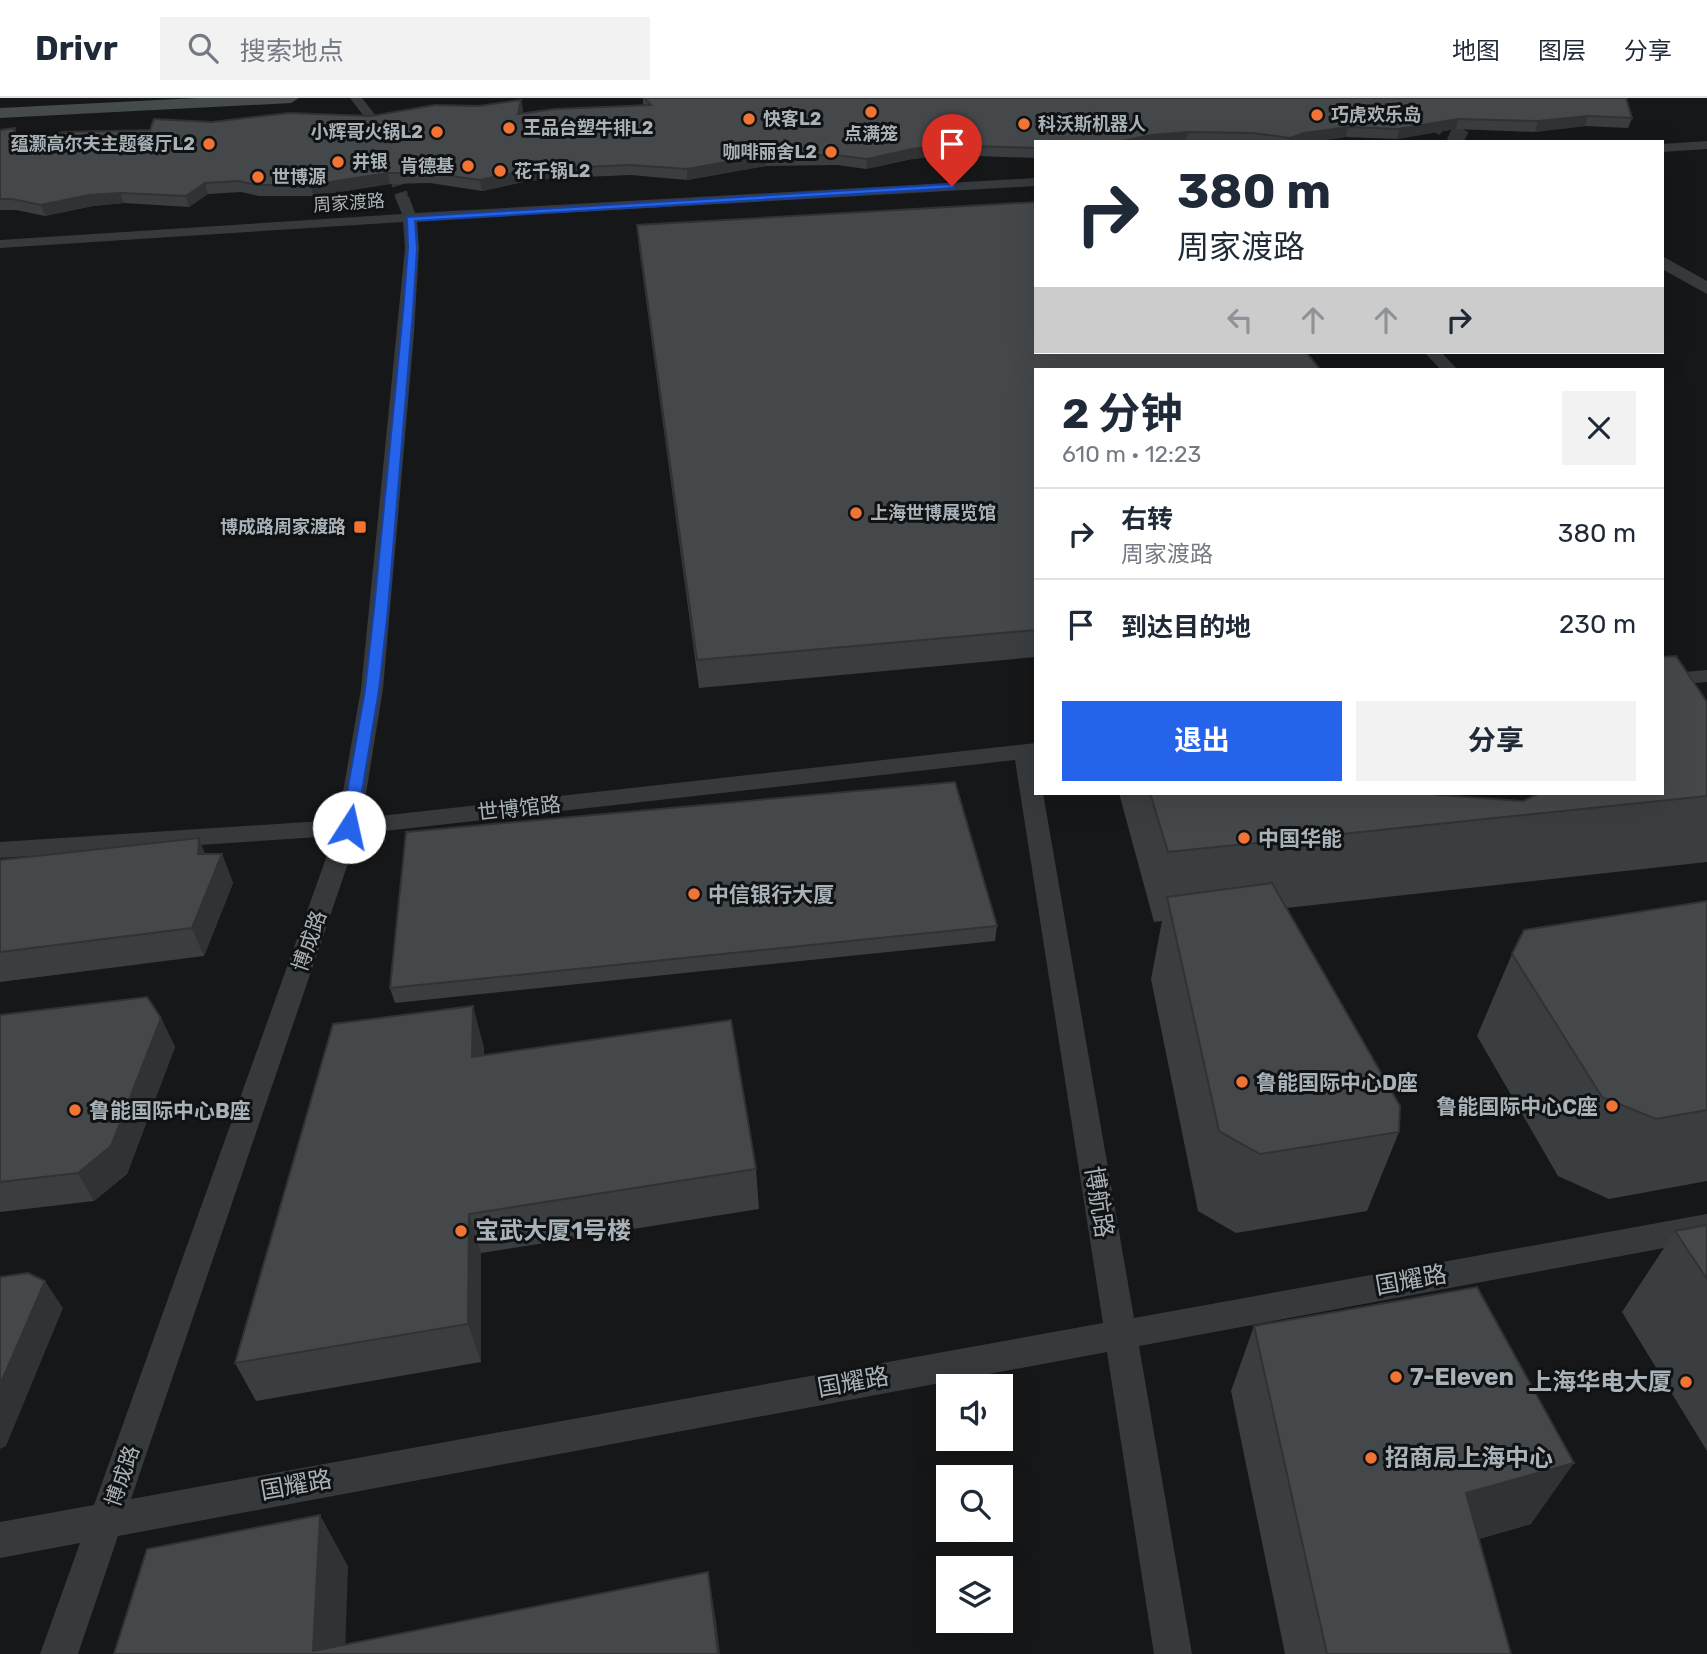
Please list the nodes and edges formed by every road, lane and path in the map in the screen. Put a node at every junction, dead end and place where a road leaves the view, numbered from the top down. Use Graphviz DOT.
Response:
graph roads {
  1 [pos="148,98"];
  2 [pos="291,98"];
  3 [pos="356,98"];
  4 [pos="0,106"];
  5 [pos="0,113"];
  6 [pos="370,116"];
  7 [pos="1707,145"];
  8 [pos="1664,148"];
  9 [pos="1034,182"];
  10 [pos="406,208"];
  11 [pos="0,244"];
  12 [pos="1664,262"];
  13 [pos="1707,289"];
  14 [pos="1434,354"];
  15 [pos="1449,368"];
  16 [pos="1664,662"];
  17 [pos="1707,676"];
  18 [pos="1670,679"];
  19 [pos="1692,700"];
  20 [pos="1031,750"];
  21 [pos="1034,769"];
  22 [pos="1038,795"];
  23 [pos="349,827"];
  24 [pos="0,850"];
  25 [pos="1707,1227"];
  26 [pos="1121,1333"];
  27 [pos="107,1520"];
  28 [pos="0,1540"];
  29 [pos="59,1654"];
  30 [pos="1173,1654"];
  1 -- 4 [label="main road"];
  2 -- 5 [label="main road"];
  3 -- 6 [label="street"];
  7 -- 8 [label="street"];
  9 -- 10 [label="street, 周家渡路"];
  10 -- 11 [label="street, 周家渡路"];
  10 -- 23 [label="street, 博成路"];
  12 -- 13 [label="street"];
  14 -- 15 [label="street"];
  16 -- 18 [label="street"];
  17 -- 18 [label="street"];
  18 -- 19 [label="street"];
  20 -- 21 [label="street, 博航路"];
  20 -- 23 [label="street, 世博馆路"];
  22 -- 26 [label="street, 博航路"];
  23 -- 24 [label="street, 世博馆路"];
  23 -- 27 [label="street, 博成路"];
  25 -- 26 [label="street, 国耀路"];
  26 -- 27 [label="street, 国耀路"];
  26 -- 30 [label="street, 博航路"];
  27 -- 28 [label="street, 国耀路"];
  27 -- 29 [label="street, 博成路"];
}
